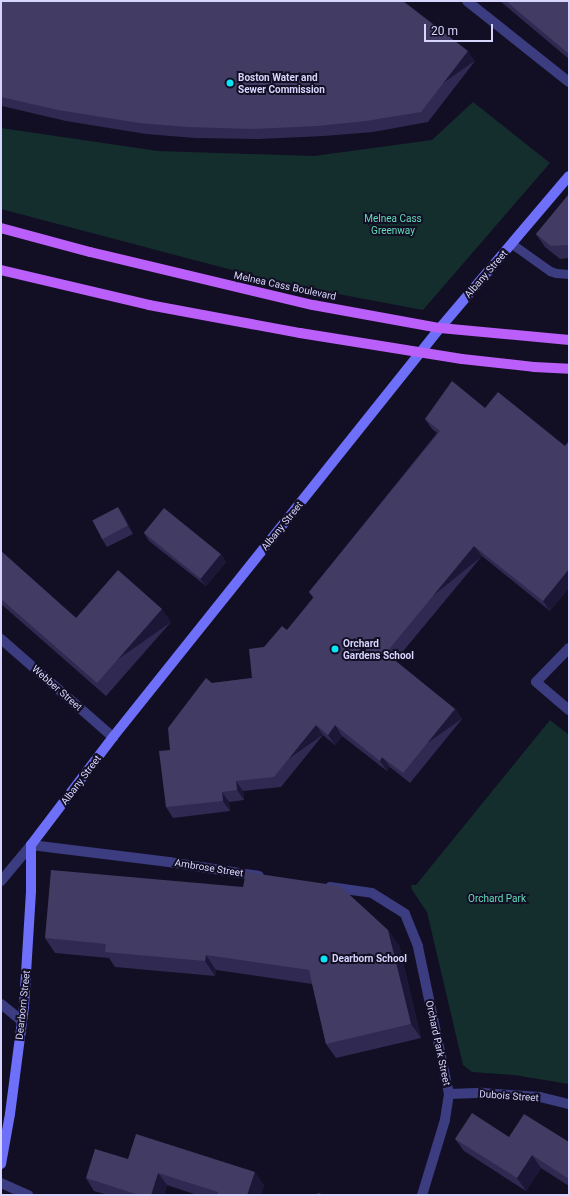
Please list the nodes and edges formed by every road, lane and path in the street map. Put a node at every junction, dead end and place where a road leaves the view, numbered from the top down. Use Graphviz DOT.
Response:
graph roads {
  1 [pos="467,1"];
  2 [pos="569,82"];
  3 [pos="569,176"];
  4 [pos="1,228"];
  5 [pos="512,244"];
  6 [pos="1,270"];
  7 [pos="569,274"];
  8 [pos="440,328"];
  9 [pos="569,340"];
  10 [pos="420,353"];
  11 [pos="569,369"];
  12 [pos="1,638"];
  13 [pos="569,648"];
  14 [pos="569,710"];
  15 [pos="113,737"];
  16 [pos="31,845"];
  17 [pos="269,877"];
  18 [pos="1,881"];
  19 [pos="323,886"];
  20 [pos="1,1004"];
  21 [pos="22,1021"];
  22 [pos="449,1094"];
  23 [pos="569,1104"];
  24 [pos="1,1164"];
  25 [pos="1,1183"];
  26 [pos="28,1195"];
  27 [pos="422,1195"];
  1 -- 2 [label="street"];
  3 -- 5 [label="main road, Albany Street"];
  4 -- 8 [label="main road, Melnea Cass Boulevard"];
  5 -- 7 [label="lane"];
  5 -- 8 [label="main road, Albany Street"];
  6 -- 10 [label="main road"];
  8 -- 9 [label="main road, Melnea Cass Boulevard"];
  8 -- 10 [label="main road, Albany Street"];
  10 -- 11 [label="main road"];
  10 -- 15 [label="main road, Albany Street"];
  12 -- 15 [label="street, Webber Street"];
  13 -- 14 [label="street"];
  15 -- 16 [label="main road, Albany Street"];
  16 -- 17 [label="street, Ambrose Street"];
  16 -- 18 [label="street, Albany Street"];
  16 -- 21 [label="main road, Dearborn Street"];
  19 -- 22 [label="street, Orchard Park Street"];
  20 -- 21 [label="street"];
  21 -- 24 [label="main road, Dearborn Street"];
  22 -- 23 [label="street, Dubois Street"];
  22 -- 27 [label="street, Orchard Park Street"];
  25 -- 26 [label="street"];
}
